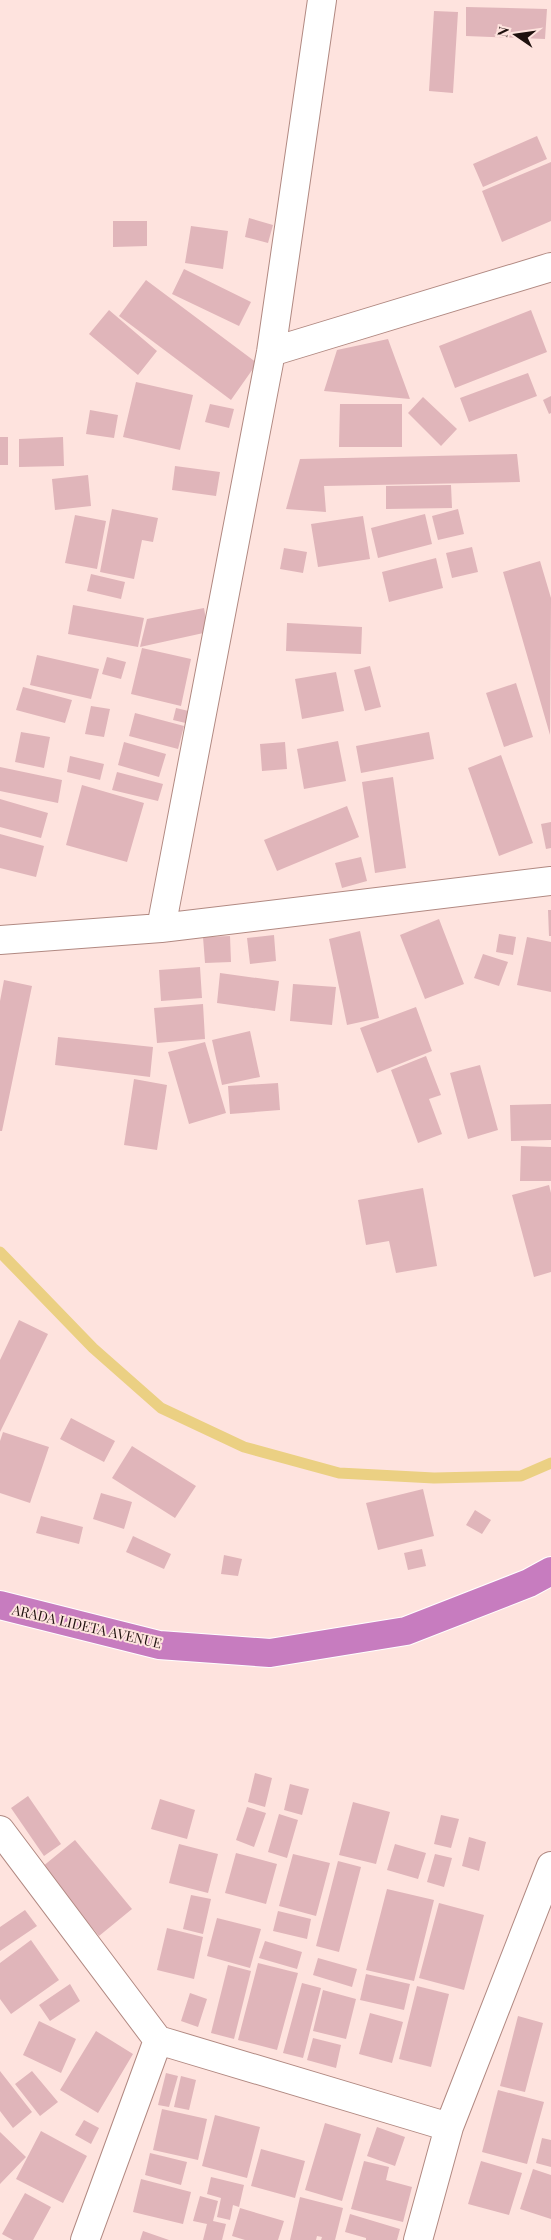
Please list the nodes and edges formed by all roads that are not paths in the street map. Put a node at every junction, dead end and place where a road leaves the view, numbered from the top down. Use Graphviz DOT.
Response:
graph roads {
  1 [pos="322,0"];
  2 [pos="551,267"];
  3 [pos="271,352"];
  4 [pos="551,881"];
  5 [pos="161,928"];
  6 [pos="0,940"];
  7 [pos="551,1572"];
  8 [pos="0,1605"];
  9 [pos="0,1830"];
  10 [pos="551,1866"];
  11 [pos="158,2040"];
  12 [pos="449,2127"];
  13 [pos="422,2239"];
  14 [pos="85,2240"];
  1 -- 3 [label="street"];
  2 -- 3 [label="street"];
  3 -- 5 [label="street"];
  4 -- 5 [label="street"];
  5 -- 6 [label="street"];
  7 -- 8 [label="highway, ARADA LIDETA AVENUE"];
  9 -- 11 [label="street"];
  10 -- 12 [label="street"];
  11 -- 12 [label="street"];
  11 -- 14 [label="street"];
  12 -- 13 [label="street"];
}
